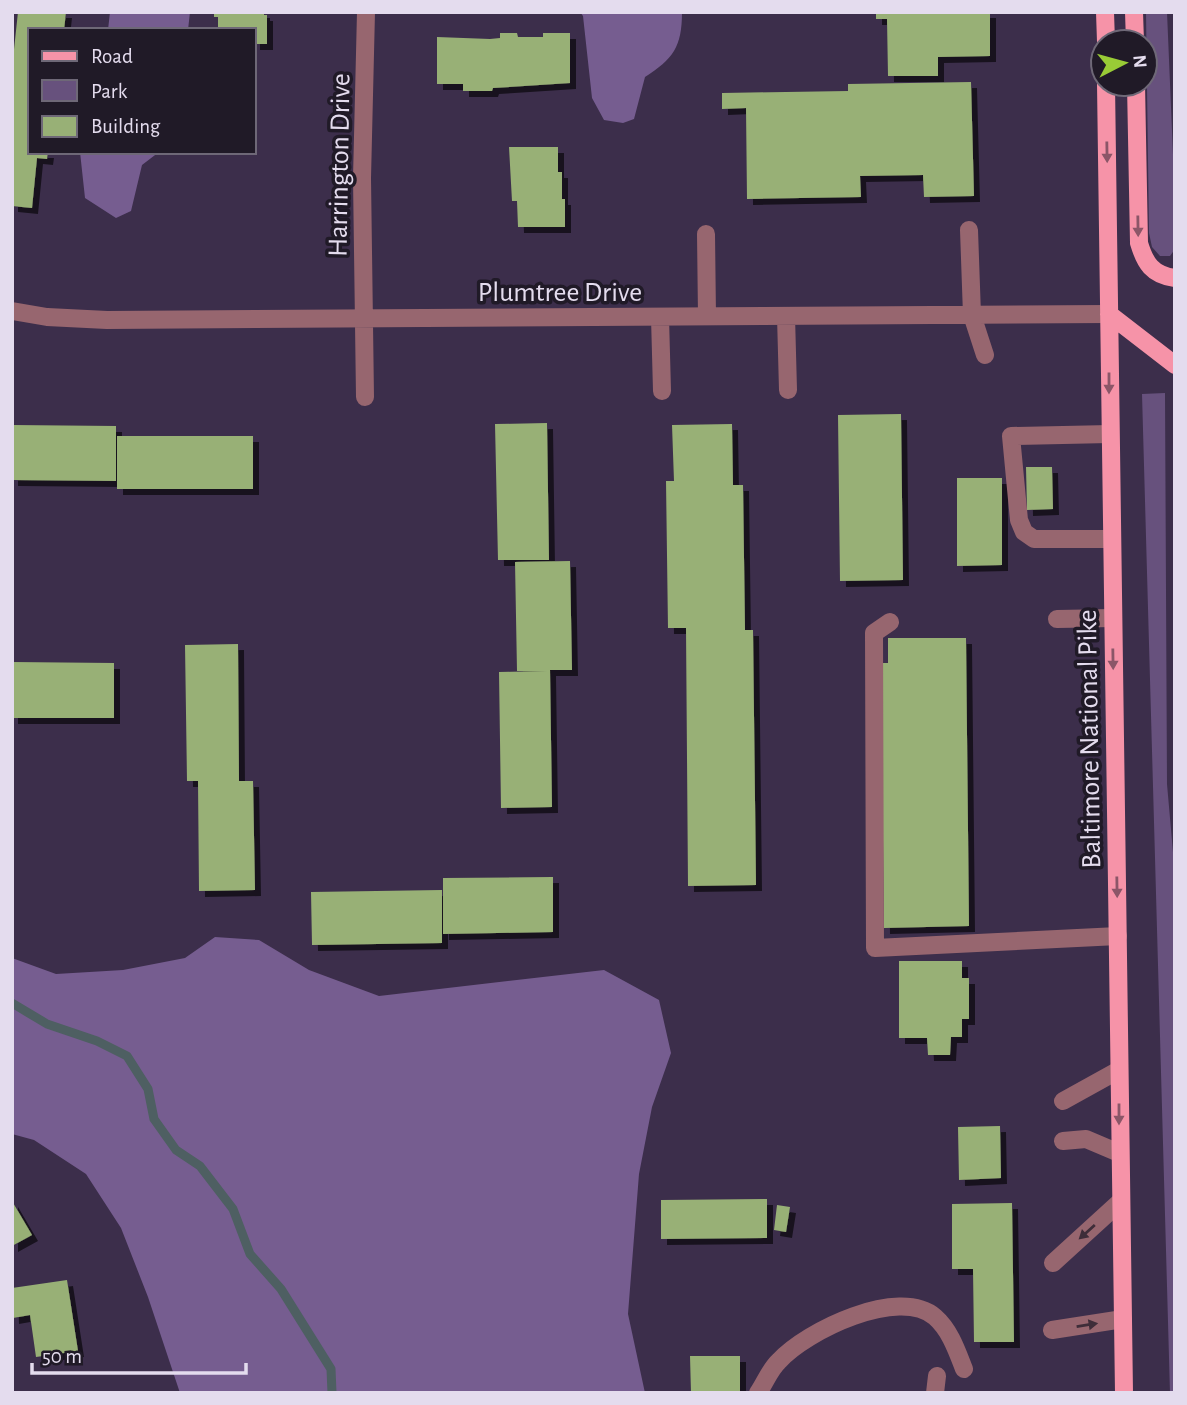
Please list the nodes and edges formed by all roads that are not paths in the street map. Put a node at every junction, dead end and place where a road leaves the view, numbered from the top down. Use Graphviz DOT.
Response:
graph roads {
  1 [pos="366,12"];
  2 [pos="1106,98"];
  3 [pos="1136,98"];
  4 [pos="969,230"];
  5 [pos="706,234"];
  6 [pos="1175,278"];
  7 [pos="12,311"];
  8 [pos="1109,314"];
  9 [pos="972,315"];
  10 [pos="707,316"];
  11 [pos="786,316"];
  12 [pos="660,317"];
  13 [pos="362,319"];
  14 [pos="985,355"];
  15 [pos="1175,365"];
  16 [pos="788,390"];
  17 [pos="662,391"];
  18 [pos="365,397"];
  19 [pos="1110,434"];
  20 [pos="1111,539"];
  21 [pos="1113,618"];
  22 [pos="1057,620"];
  23 [pos="890,622"];
  24 [pos="1118,936"];
  25 [pos="1119,1070"];
  26 [pos="1063,1101"];
  27 [pos="1063,1141"];
  28 [pos="1119,1153"];
  29 [pos="1121,1201"];
  30 [pos="1053,1262"];
  31 [pos="1123,1319"];
  32 [pos="1052,1330"];
  33 [pos="964,1369"];
  34 [pos="758,1393"];
  35 [pos="1124,1393"];
  1 -- 13 [label="street, Harrington Drive"];
  2 -- 8 [label="main road, Baltimore National Pike, one-way"];
  3 -- 6 [label="main road, one-way"];
  4 -- 9 [label="street"];
  5 -- 10 [label="street"];
  7 -- 13 [label="street, Plumtree Drive"];
  8 -- 9 [label="street, Plumtree Drive"];
  8 -- 15 [label="main road"];
  8 -- 19 [label="main road, Baltimore National Pike, one-way"];
  9 -- 11 [label="street, Plumtree Drive"];
  9 -- 14 [label="street"];
  10 -- 11 [label="street, Plumtree Drive"];
  10 -- 12 [label="street, Plumtree Drive"];
  11 -- 16 [label="street"];
  12 -- 13 [label="street, Plumtree Drive"];
  12 -- 17 [label="street"];
  13 -- 18 [label="street, Harrington Drive"];
  19 -- 20 [label="main road, Baltimore National Pike"];
  19 -- 20 [label="street"];
  20 -- 21 [label="main road, Baltimore National Pike"];
  21 -- 22 [label="street"];
  21 -- 24 [label="main road, Baltimore National Pike, one-way"];
  23 -- 24 [label="street"];
  24 -- 25 [label="main road, Baltimore National Pike"];
  25 -- 26 [label="street"];
  25 -- 28 [label="main road, Baltimore National Pike, one-way"];
  27 -- 28 [label="street"];
  28 -- 29 [label="main road, Baltimore National Pike"];
  29 -- 30 [label="street, one-way"];
  29 -- 31 [label="main road, Baltimore National Pike"];
  32 -- 31 [label="street, one-way"];
  31 -- 35 [label="main road, Baltimore National Pike"];
  33 -- 34 [label="street"];
}
